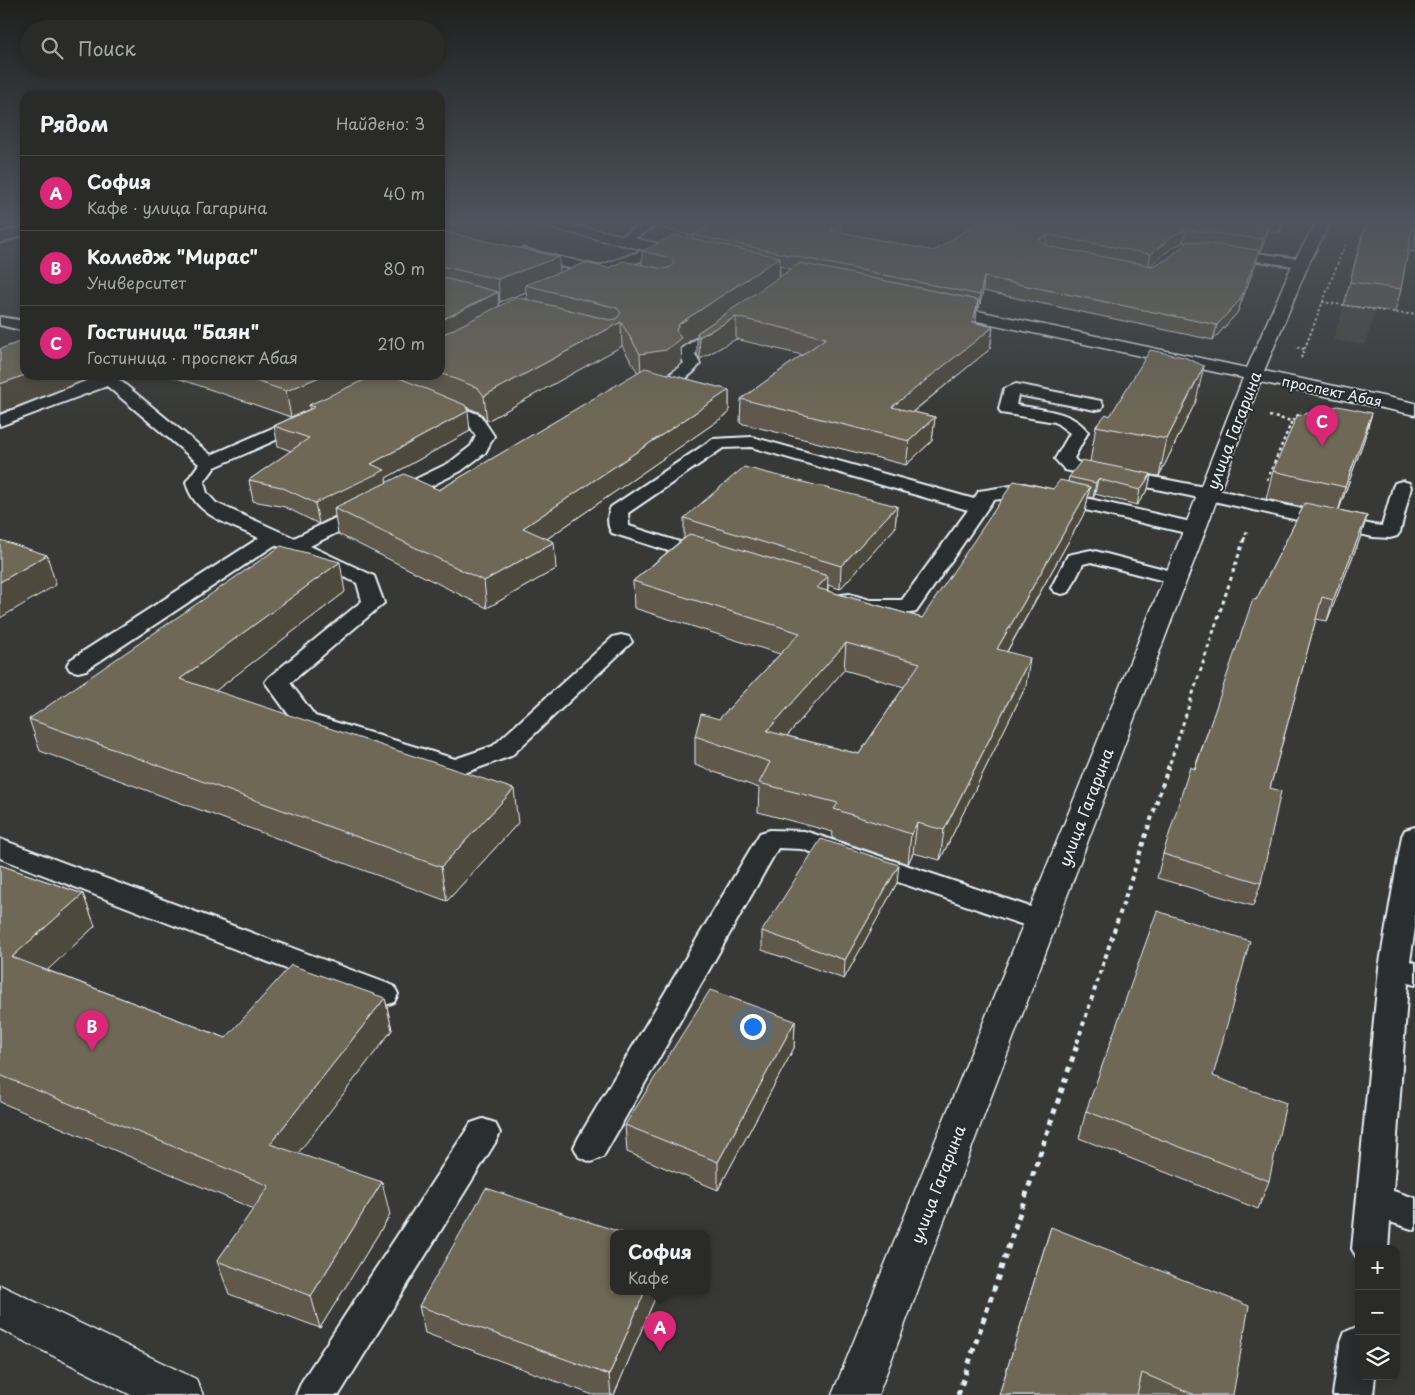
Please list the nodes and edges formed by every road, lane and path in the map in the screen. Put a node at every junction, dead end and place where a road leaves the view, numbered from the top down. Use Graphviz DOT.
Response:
graph roads {
  1 [pos="1290,288"];
  2 [pos="1325,288"];
  3 [pos="1322,302"];
  4 [pos="928,306"];
  5 [pos="1415,313"];
  6 [pos="742,314"];
  7 [pos="0,321"];
  8 [pos="20,325"];
  9 [pos="1304,348"];
  10 [pos="1254,373"];
  11 [pos="102,380"];
  12 [pos="112,380"];
  13 [pos="398,383"];
  14 [pos="634,389"];
  15 [pos="422,397"];
  16 [pos="352,399"];
  17 [pos="1095,405"];
  18 [pos="1415,409"];
  19 [pos="326,411"];
  20 [pos="0,421"];
  21 [pos="1292,421"];
  22 [pos="209,463"];
  23 [pos="1402,487"];
  24 [pos="1209,494"];
  25 [pos="1256,504"];
  26 [pos="980,507"];
  27 [pos="1195,529"];
  28 [pos="274,537"];
  29 [pos="294,546"];
  30 [pos="720,560"];
  31 [pos="1176,578"];
  32 [pos="1062,588"];
  33 [pos="831,594"];
  34 [pos="622,642"];
  35 [pos="78,665"];
  36 [pos="1415,836"];
  37 [pos="0,848"];
  38 [pos="1041,921"];
  39 [pos="1404,971"];
  40 [pos="382,994"];
  41 [pos="483,1134"];
  42 [pos="591,1147"];
  43 [pos="1375,1201"];
  44 [pos="1415,1214"];
  45 [pos="1370,1245"];
  46 [pos="0,1306"];
  47 [pos="1355,1379"];
  48 [pos="180,1395"];
  49 [pos="316,1395"];
  50 [pos="855,1395"];
  51 [pos="958,1395"];
  52 [pos="1353,1395"];
  1 -- 10 [label="main road, улица Гагарина"];
  2 -- 3 [label="path"];
  3 -- 5 [label="path"];
  3 -- 9 [label="path"];
  4 -- 10 [label="main road, проспект Абая"];
  6 -- 14 [label="lane"];
  7 -- 8 [label="lane"];
  10 -- 18 [label="main road, проспект Абая"];
  10 -- 24 [label="main road, улица Гагарина"];
  11 -- 20 [label="lane"];
  12 -- 22 [label="lane"];
  13 -- 16 [label="lane"];
  15 -- 29 [label="lane"];
  17 -- 24 [label="lane"];
  19 -- 22 [label="lane"];
  21 -- 25 [label="path"];
  22 -- 28 [label="lane"];
  23 -- 25 [label="lane"];
  24 -- 25 [label="lane"];
  24 -- 27 [label="main road, улица Гагарина"];
  25 -- 51 [label="path"];
  26 -- 27 [label="lane"];
  26 -- 30 [label="lane"];
  26 -- 33 [label="lane"];
  27 -- 31 [label="main road, улица Гагарина"];
  28 -- 29 [label="lane"];
  28 -- 35 [label="lane"];
  29 -- 34 [label="lane"];
  31 -- 32 [label="lane"];
  31 -- 38 [label="main road, улица Гагарина"];
  36 -- 39 [label="lane"];
  37 -- 40 [label="lane"];
  38 -- 42 [label="lane"];
  38 -- 50 [label="main road, улица Гагарина"];
  39 -- 43 [label="lane"];
  41 -- 49 [label="lane"];
  43 -- 44 [label="lane"];
  43 -- 45 [label="lane"];
  46 -- 48 [label="main road"];
  47 -- 52 [label="lane"];
}
